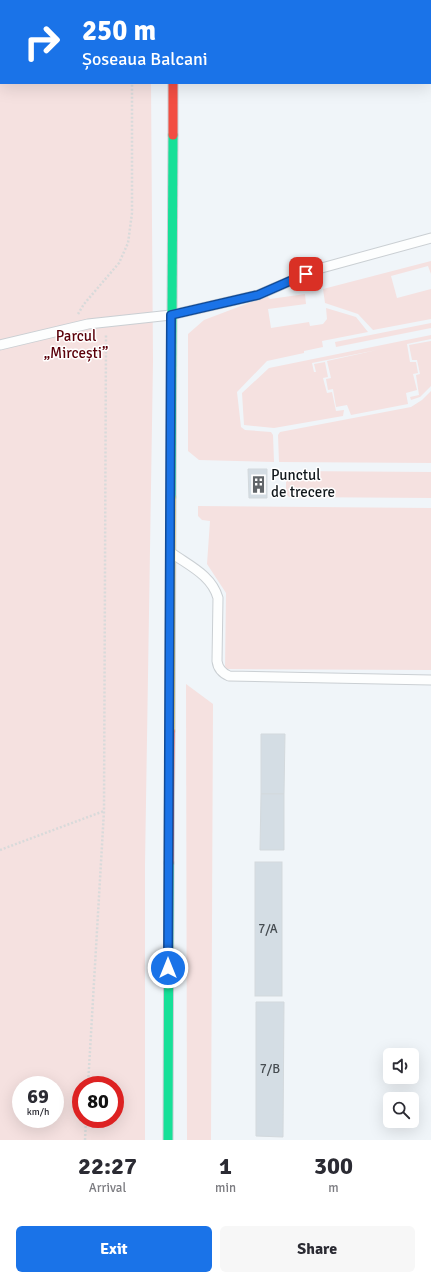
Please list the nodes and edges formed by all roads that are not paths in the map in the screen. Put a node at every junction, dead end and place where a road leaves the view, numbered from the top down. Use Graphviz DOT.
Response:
graph roads {
  1 [pos="173,84"];
  2 [pos="431,238"];
  3 [pos="171,315"];
  4 [pos="0,345"];
  5 [pos="171,553"];
  6 [pos="431,680"];
  7 [pos="168,1140"];
  1 -- 3 [label="highway"];
  2 -- 3 [label="lane"];
  3 -- 4 [label="lane"];
  3 -- 5 [label="highway"];
  5 -- 6 [label="lane"];
  5 -- 7 [label="highway"];
}
